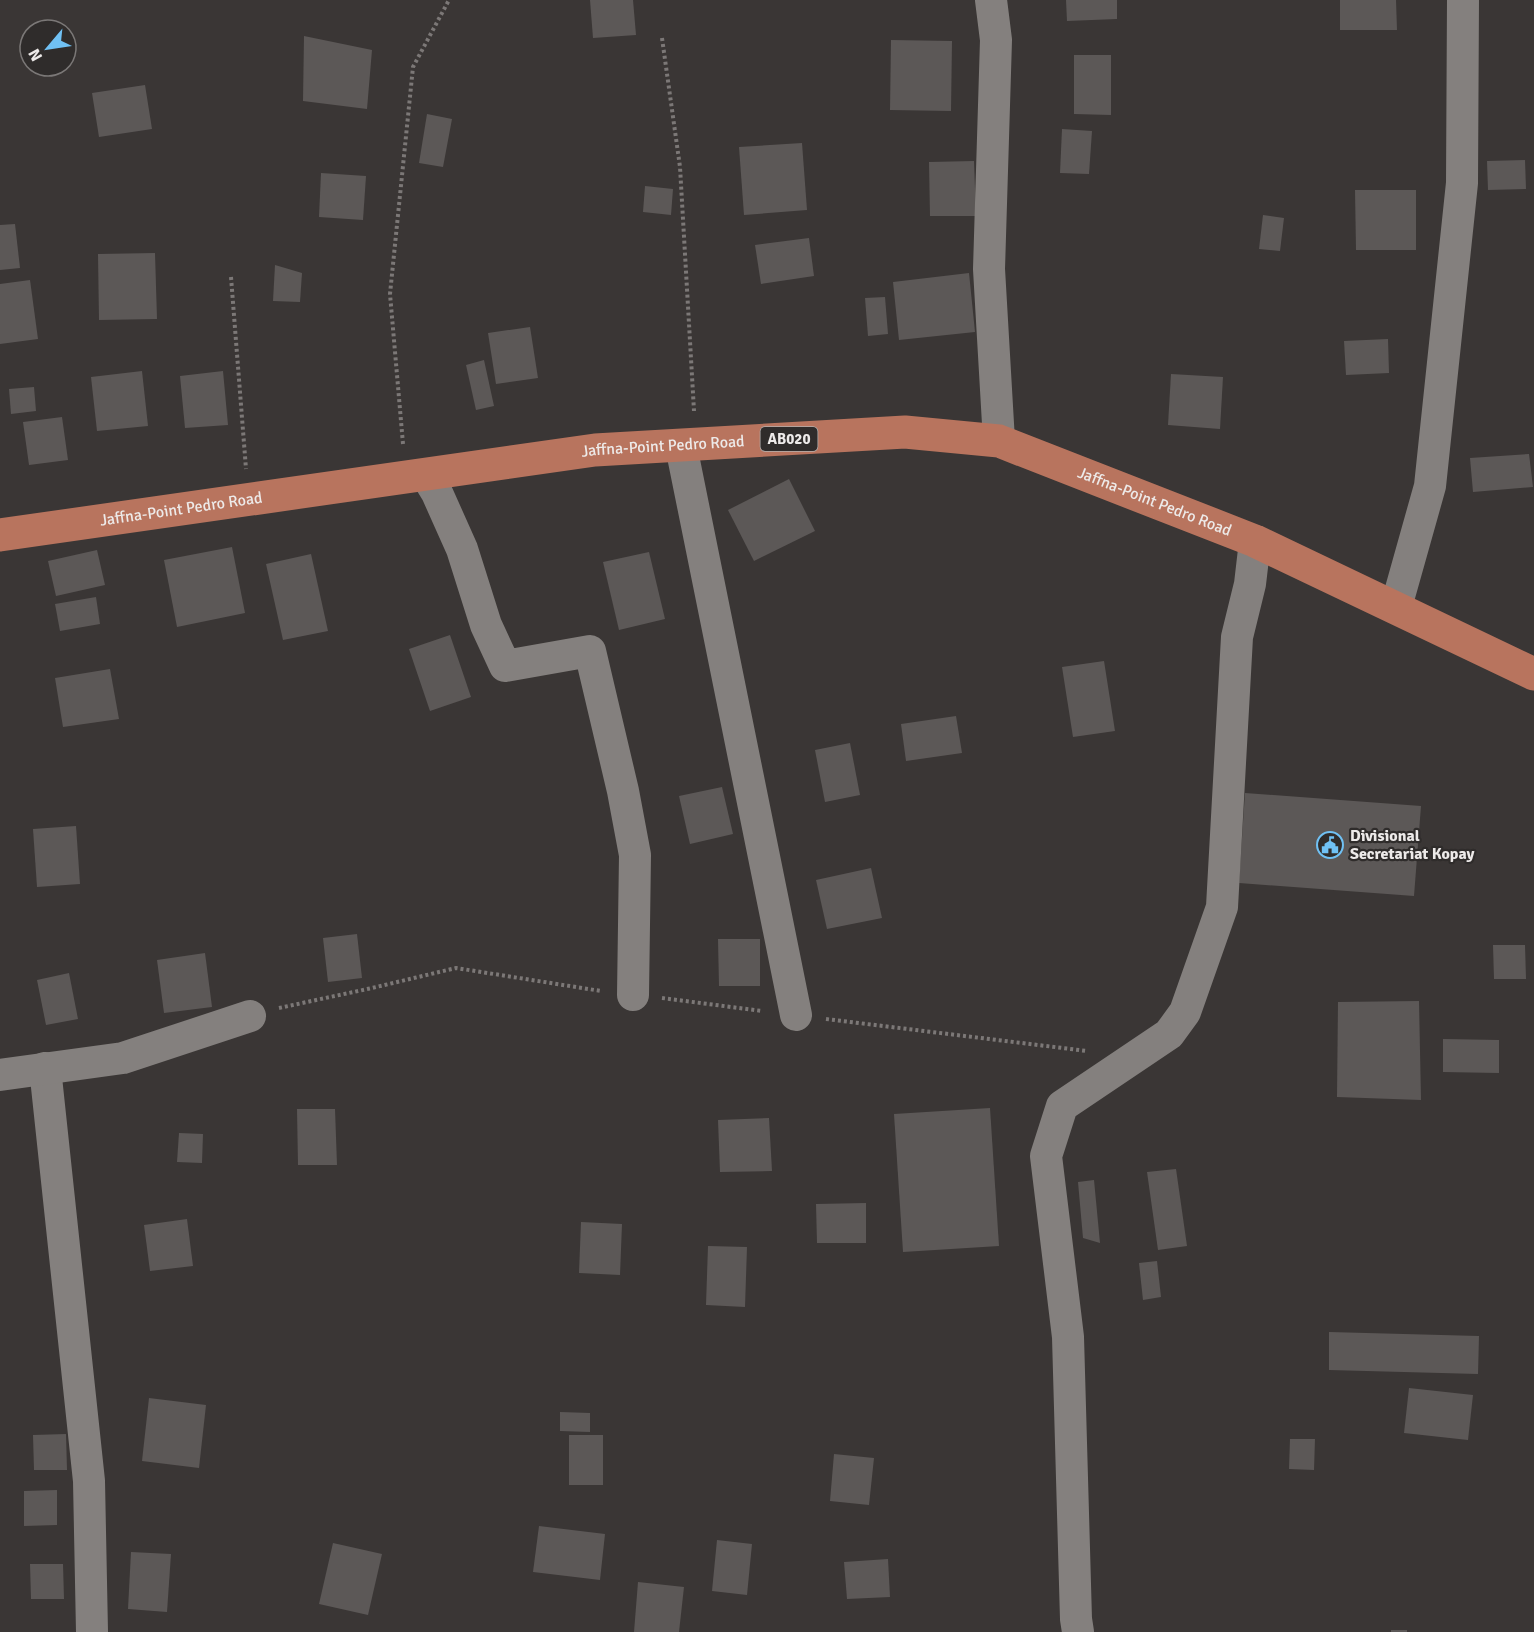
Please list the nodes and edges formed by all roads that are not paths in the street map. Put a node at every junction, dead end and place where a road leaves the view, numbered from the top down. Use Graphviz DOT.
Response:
graph roads {
  1 [pos="991,0"];
  2 [pos="1463,0"];
  3 [pos="999,441"];
  4 [pos="689,445"];
  5 [pos="416,476"];
  6 [pos="0,535"];
  7 [pos="1255,541"];
  8 [pos="1396,607"];
  9 [pos="1534,674"];
  10 [pos="633,995"];
  11 [pos="796,1015"];
  12 [pos="250,1016"];
  13 [pos="45,1068"];
  14 [pos="0,1075"];
  15 [pos="92,1632"];
  16 [pos="1078,1632"];
  1 -- 3 [label="street"];
  2 -- 8 [label="street"];
  3 -- 4 [label="main road, Jaffna-Point Pedro Road / AB020"];
  3 -- 7 [label="main road, Jaffna-Point Pedro Road / AB020"];
  4 -- 5 [label="main road, Jaffna-Point Pedro Road / AB020"];
  4 -- 11 [label="street"];
  5 -- 6 [label="main road, Jaffna-Point Pedro Road / AB020"];
  5 -- 10 [label="street"];
  7 -- 8 [label="main road, Jaffna-Point Pedro Road / AB020"];
  7 -- 16 [label="street"];
  8 -- 9 [label="main road, Jaffna-Point Pedro Road / AB020"];
  12 -- 13 [label="street"];
  13 -- 14 [label="street"];
  13 -- 15 [label="street"];
}
